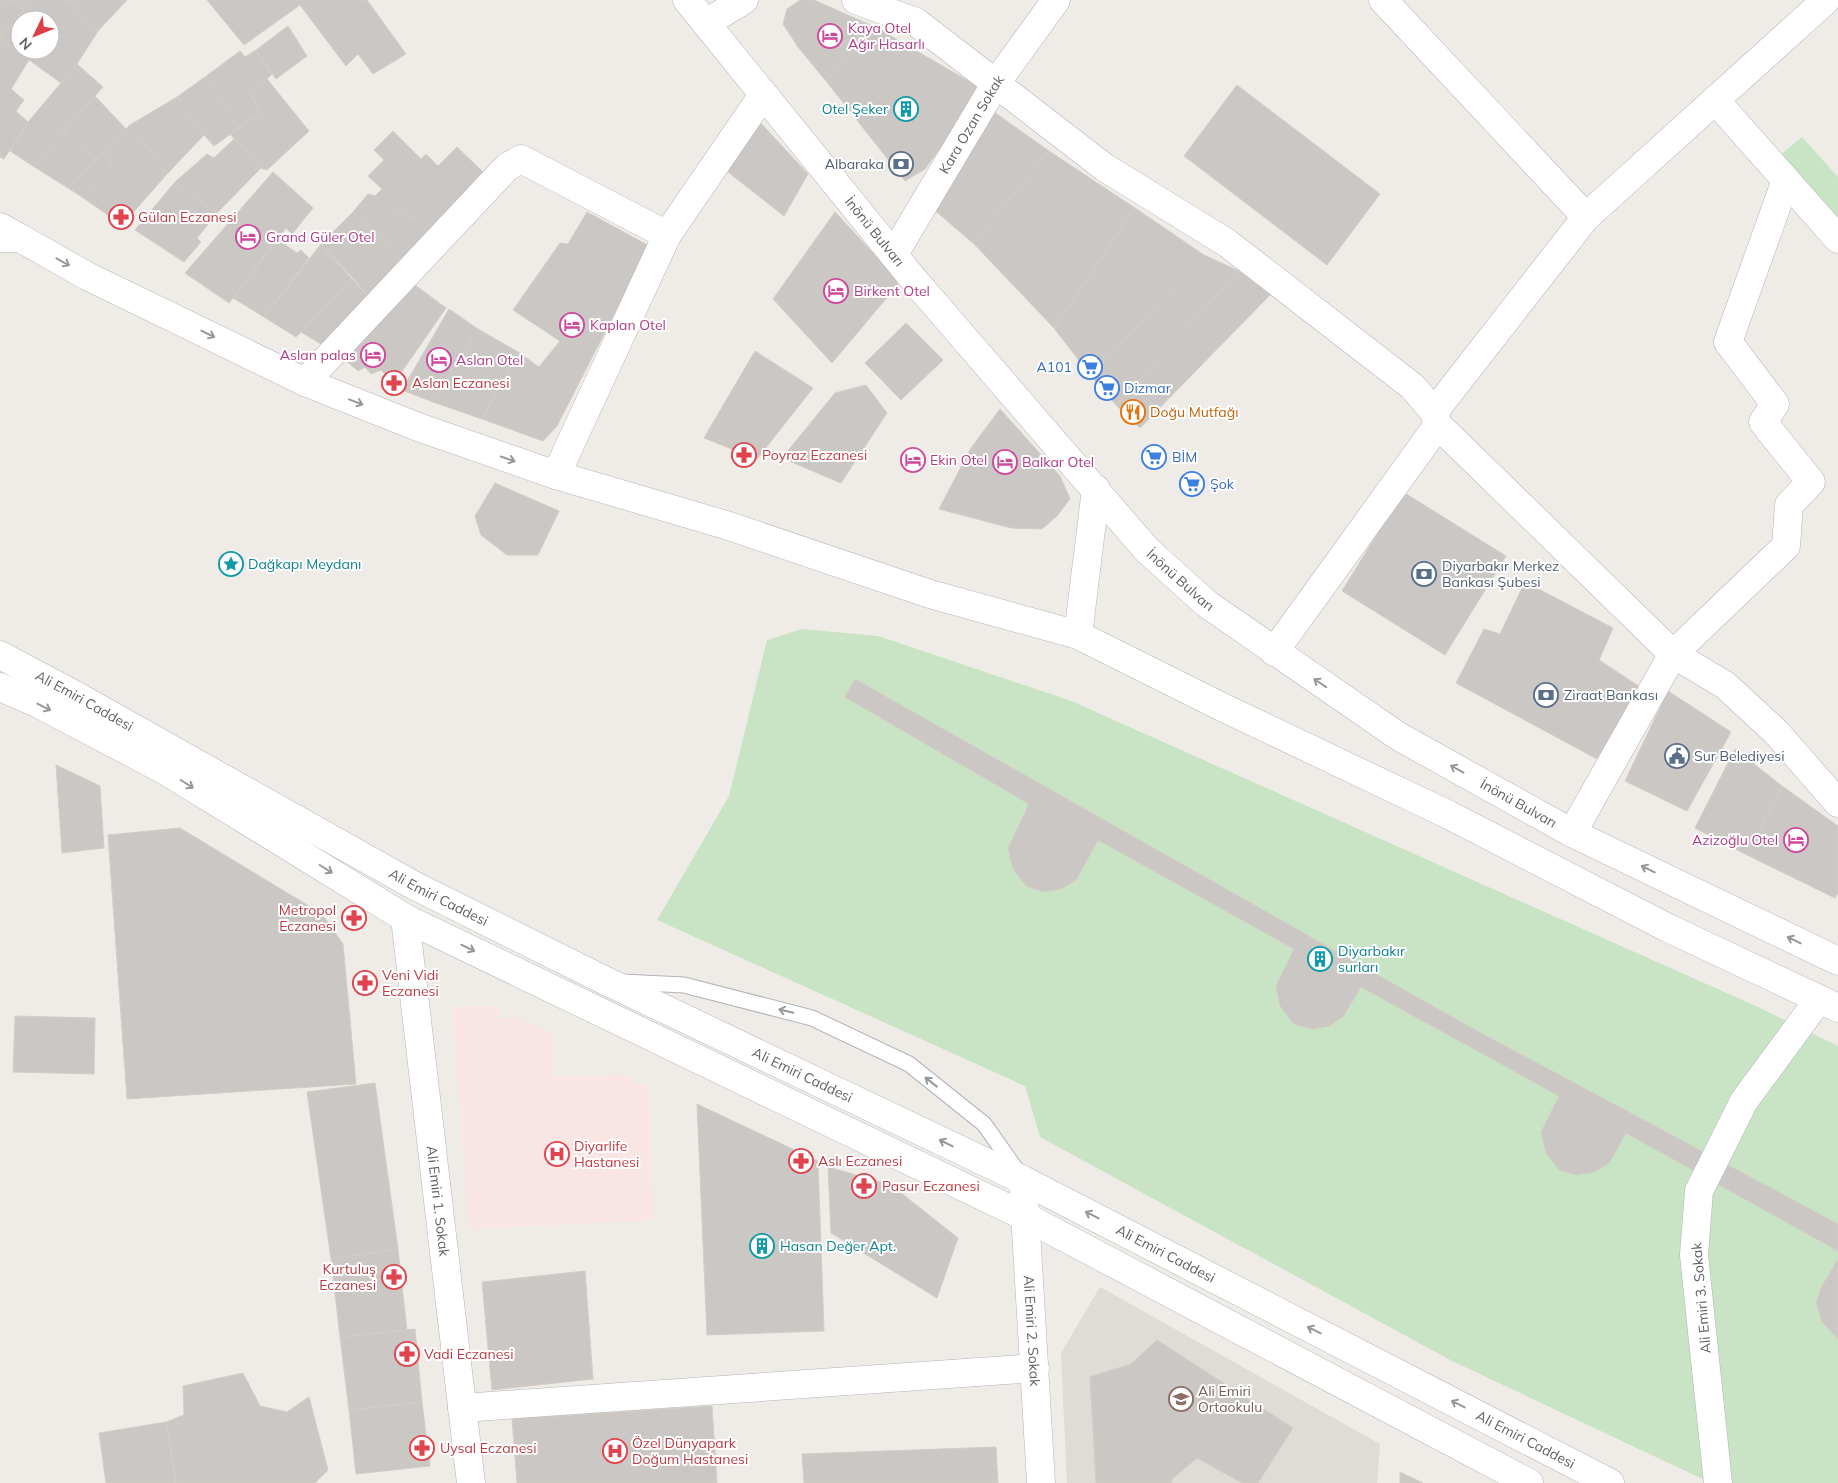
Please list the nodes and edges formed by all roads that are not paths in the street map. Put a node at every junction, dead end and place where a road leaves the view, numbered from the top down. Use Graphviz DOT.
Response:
graph roads {
  1 [pos="687,0"];
  2 [pos="744,0"];
  3 [pos="856,0"];
  4 [pos="1056,0"];
  5 [pos="1384,0"];
  6 [pos="1826,0"];
  7 [pos="706,24"];
  8 [pos="996,83"];
  9 [pos="763,95"];
  10 [pos="1715,100"];
  11 [pos="1786,180"];
  12 [pos="1586,217"];
  13 [pos="7,234"];
  14 [pos="667,234"];
  15 [pos="1838,239"];
  16 [pos="894,254"];
  17 [pos="305,382"];
  18 [pos="1436,419"];
  19 [pos="556,475"];
  20 [pos="1096,489"];
  21 [pos="1078,635"];
  22 [pos="1274,652"];
  23 [pos="1673,654"];
  24 [pos="0,656"];
  25 [pos="0,687"];
  26 [pos="1838,803"];
  27 [pos="1572,833"];
  28 [pos="405,918"];
  29 [pos="1838,961"];
  30 [pos="606,981"];
  31 [pos="1829,1004"];
  32 [pos="1023,1180"];
  33 [pos="1026,1216"];
  34 [pos="1034,1368"];
  35 [pos="462,1408"];
  36 [pos="471,1483"];
  37 [pos="1041,1483"];
  38 [pos="1529,1483"];
  39 [pos="1610,1483"];
  40 [pos="1718,1483"];
  1 -- 7 [label="main road, İnönü Bulvarı"];
  2 -- 7 [label="main road"];
  3 -- 8 [label="main road"];
  4 -- 8 [label="main road, Kara Ozan Sokak"];
  5 -- 12 [label="main road"];
  6 -- 10 [label="main road"];
  7 -- 9 [label="main road, İnönü Bulvarı"];
  8 -- 16 [label="main road, Kara Ozan Sokak"];
  8 -- 18 [label="main road"];
  9 -- 14 [label="main road"];
  9 -- 16 [label="main road, İnönü Bulvarı"];
  10 -- 11 [label="main road"];
  10 -- 12 [label="main road"];
  11 -- 15 [label="main road"];
  11 -- 23 [label="main road"];
  12 -- 18 [label="main road"];
  13 -- 17 [label="main road, one-way"];
  14 -- 17 [label="main road"];
  14 -- 19 [label="main road"];
  16 -- 20 [label="main road, İnönü Bulvarı"];
  17 -- 19 [label="main road, one-way"];
  18 -- 22 [label="main road"];
  18 -- 23 [label="main road"];
  19 -- 21 [label="main road"];
  20 -- 21 [label="main road"];
  20 -- 22 [label="main road, İnönü Bulvarı"];
  21 -- 31 [label="main road"];
  27 -- 22 [label="main road, İnönü Bulvarı, one-way"];
  23 -- 26 [label="main road"];
  23 -- 27 [label="main road"];
  24 -- 30 [label="main road, Ali Emiri Caddesi"];
  25 -- 28 [label="main road, one-way"];
  29 -- 27 [label="main road, İnönü Bulvarı, one-way"];
  28 -- 33 [label="main road, one-way"];
  28 -- 35 [label="main road, Ali Emiri 1. Sokak"];
  32 -- 30 [label="main road, Ali Emiri Caddesi, one-way"];
  32 -- 30 [label="lane, one-way"];
  31 -- 40 [label="main road, Ali Emiri 3. Sokak"];
  32 -- 33 [label="main road, Ali Emiri 2. Sokak"];
  39 -- 32 [label="main road, Ali Emiri Caddesi, one-way"];
  33 -- 34 [label="main road, Ali Emiri 2. Sokak"];
  33 -- 38 [label="main road"];
  34 -- 35 [label="main road"];
  34 -- 37 [label="main road, Ali Emiri 2. Sokak"];
  35 -- 36 [label="main road, Ali Emiri 1. Sokak"];
}
